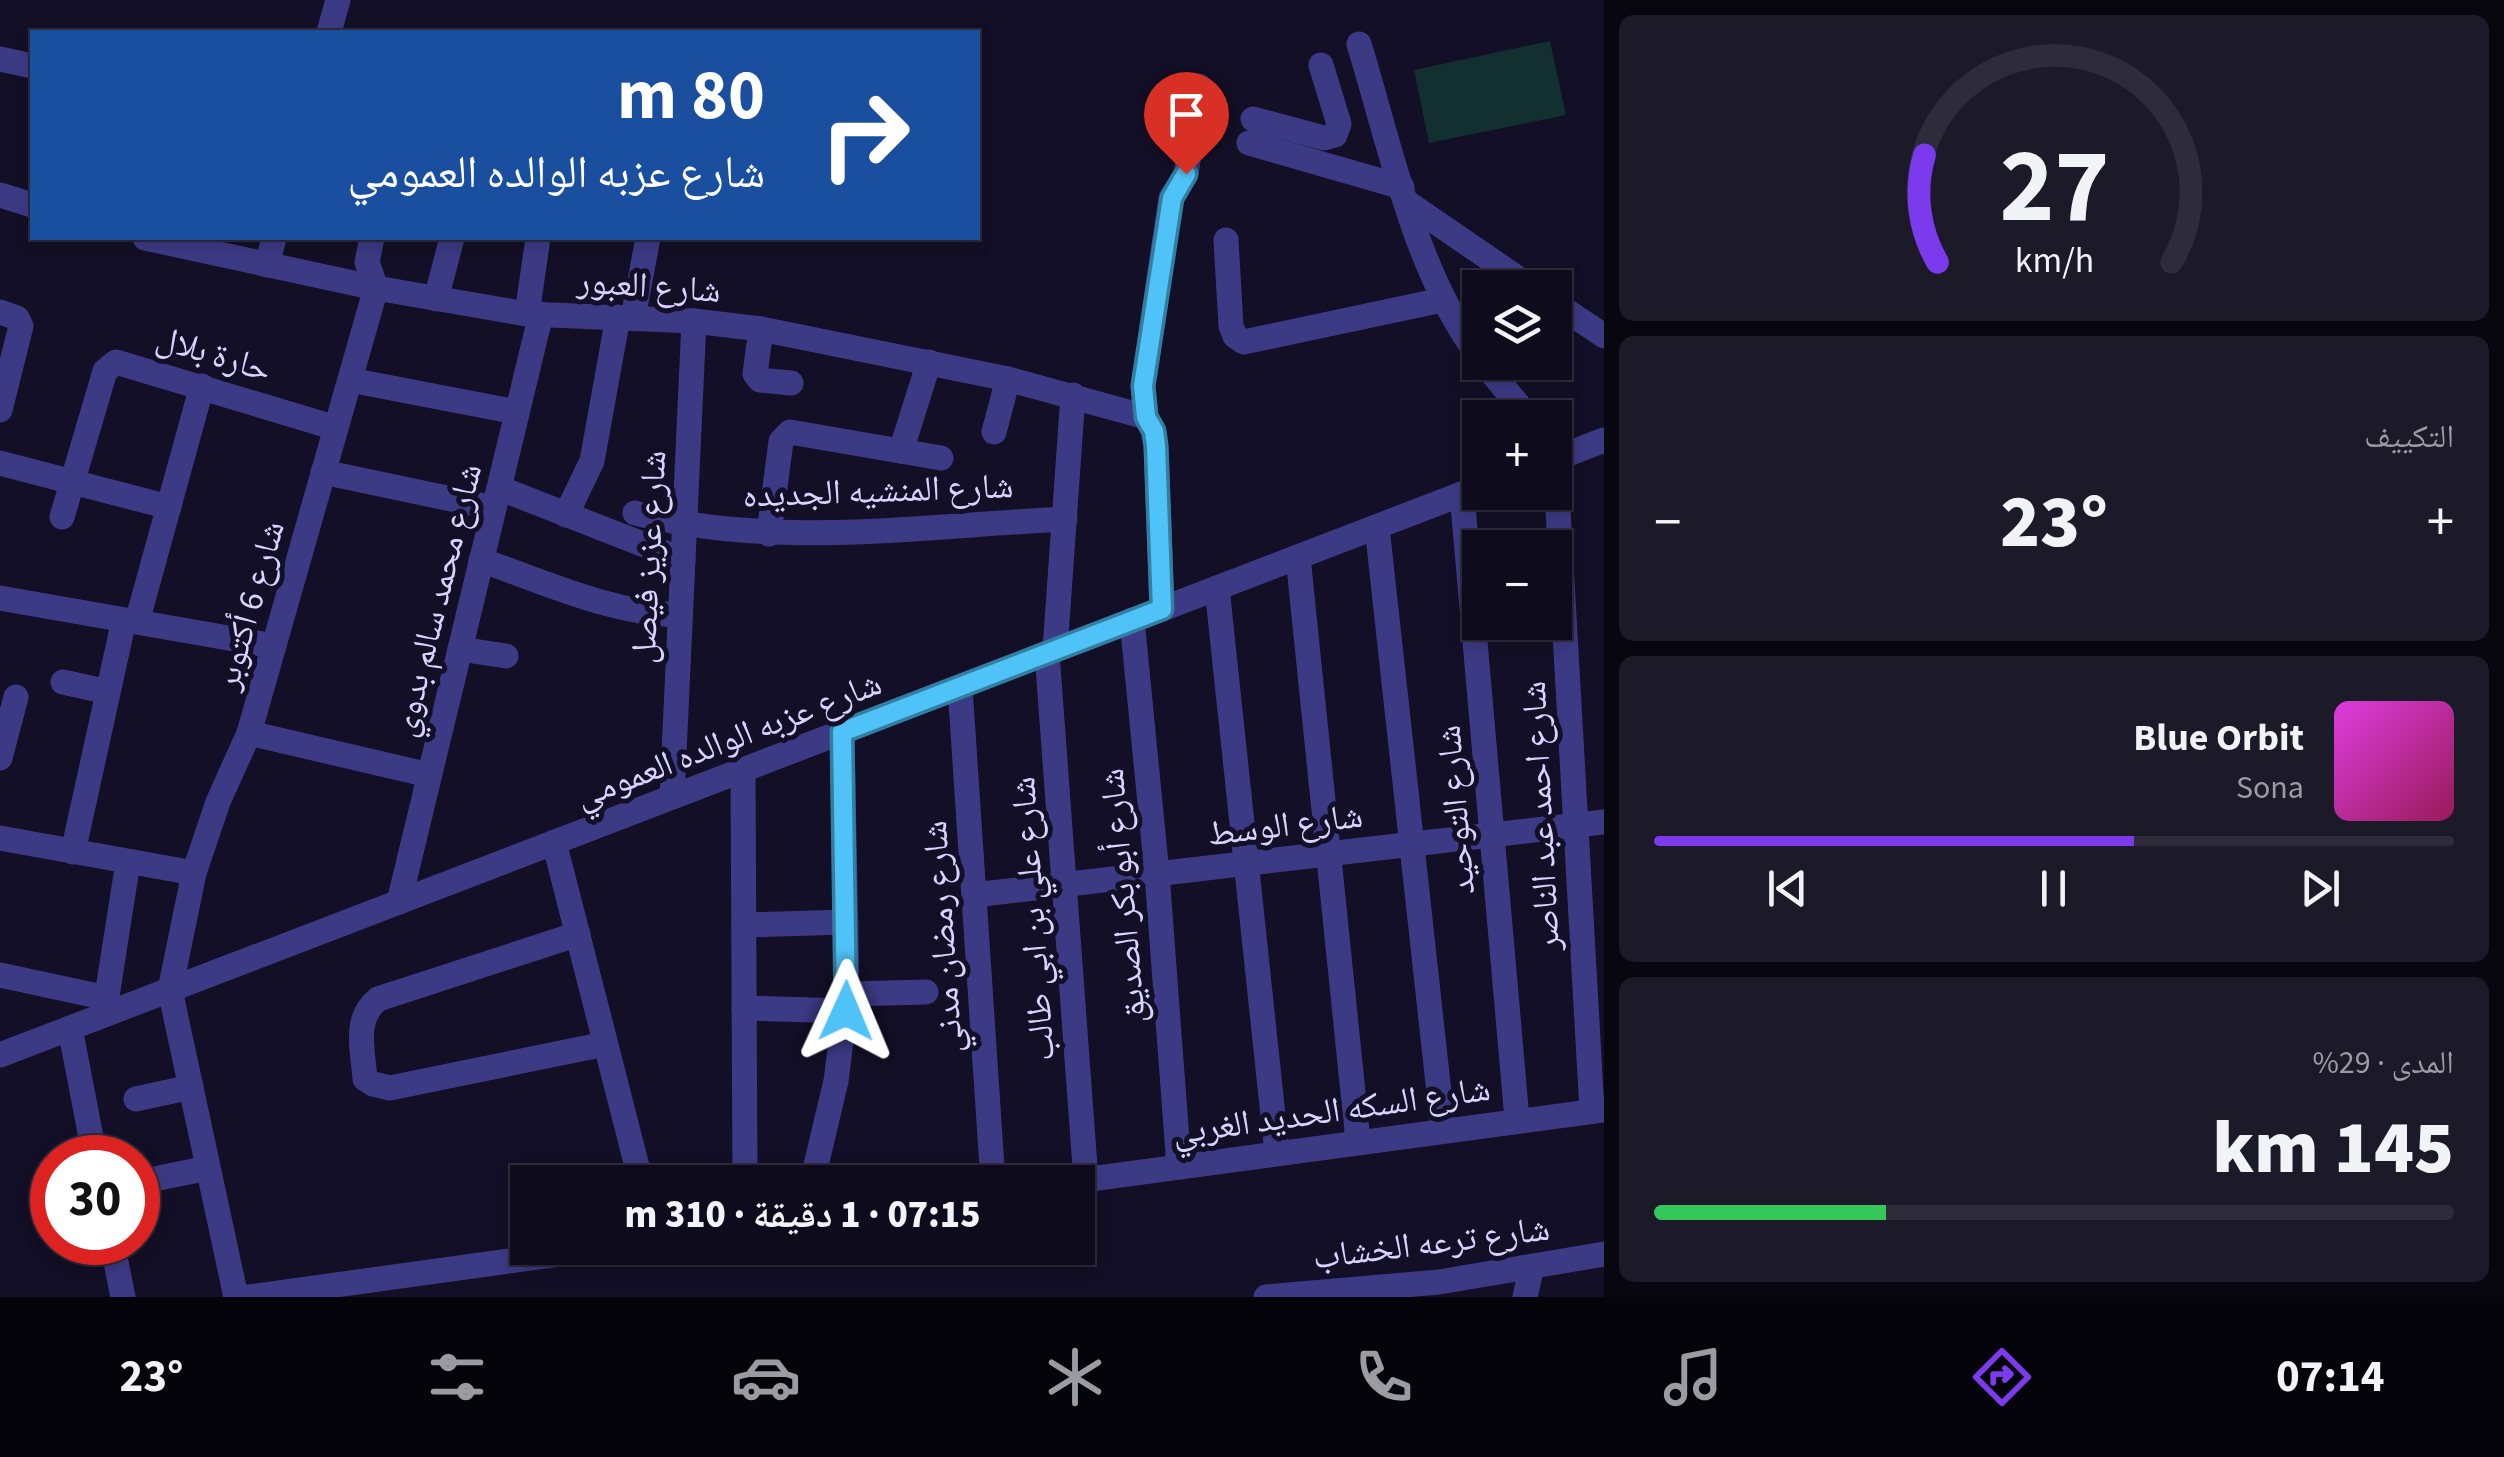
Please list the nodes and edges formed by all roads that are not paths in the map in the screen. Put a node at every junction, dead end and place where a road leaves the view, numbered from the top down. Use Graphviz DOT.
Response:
graph roads {
  1 [pos="338,0"];
  2 [pos="330,30"];
  3 [pos="1359,44"];
  4 [pos="0,59"];
  5 [pos="1321,65"];
  6 [pos="30,66"];
  7 [pos="1199,86"];
  8 [pos="0,195"];
  9 [pos="1405,195"];
  10 [pos="30,204"];
  11 [pos="161,240"];
  12 [pos="273,240"];
  13 [pos="372,240"];
  14 [pos="451,240"];
  15 [pos="538,240"];
  16 [pos="647,240"];
  17 [pos="1226,240"];
  18 [pos="267,265"];
  19 [pos="1507,270"];
  20 [pos="376,288"];
  21 [pos="436,299"];
  22 [pos="1442,300"];
  23 [pos="0,312"];
  24 [pos="534,314"];
  25 [pos="1572,314"];
  26 [pos="626,317"];
  27 [pos="694,321"];
  28 [pos="760,329"];
  29 [pos="1462,330"];
  30 [pos="1604,336"];
  31 [pos="929,362"];
  32 [pos="1008,379"];
  33 [pos="350,380"];
  34 [pos="1498,380"];
  35 [pos="791,384"];
  36 [pos="202,386"];
  37 [pos="1074,396"];
  38 [pos="1514,400"];
  39 [pos="1,403"];
  40 [pos="517,412"];
  41 [pos="1146,417"];
  42 [pos="336,428"];
  43 [pos="994,432"];
  44 [pos="1604,440"];
  45 [pos="901,451"];
  46 [pos="1572,452"];
  47 [pos="941,458"];
  48 [pos="0,463"];
  49 [pos="324,472"];
  50 [pos="72,482"];
  51 [pos="1462,494"];
  52 [pos="496,498"];
  53 [pos="169,507"];
  54 [pos="1472,510"];
  55 [pos="1558,510"];
  56 [pos="634,513"];
  57 [pos="566,515"];
  58 [pos="62,517"];
  59 [pos="1064,519"];
  60 [pos="685,526"];
  61 [pos="1377,527"];
  62 [pos="768,534"];
  63 [pos="1298,557"];
  64 [pos="481,560"];
  65 [pos="683,560"];
  66 [pos="1217,588"];
  67 [pos="0,598"];
  68 [pos="1162,609"];
  69 [pos="680,615"];
  70 [pos="1132,620"];
  71 [pos="131,621"];
  72 [pos="274,646"];
  73 [pos="460,649"];
  74 [pos="1051,652"];
  75 [pos="506,656"];
  76 [pos="64,682"];
  77 [pos="960,688"];
  78 [pos="108,692"];
  79 [pos="16,696"];
  80 [pos="842,732"];
  81 [pos="249,734"];
  82 [pos="0,758"];
  83 [pos="743,770"];
  84 [pos="430,775"];
  85 [pos="672,797"];
  86 [pos="1604,822"];
  87 [pos="1576,825"];
  88 [pos="1492,834"];
  89 [pos="0,838"];
  90 [pos="554,842"];
  91 [pos="1412,844"];
  92 [pos="73,852"];
  93 [pos="1329,854"];
  94 [pos="128,862"];
  95 [pos="1246,863"];
  96 [pos="194,874"];
  97 [pos="1157,874"];
  98 [pos="1064,885"];
  99 [pos="974,895"];
  100 [pos="399,902"];
  101 [pos="846,922"];
  102 [pos="744,925"];
  103 [pos="578,934"];
  104 [pos="0,975"];
  105 [pos="170,990"];
  106 [pos="926,992"];
  107 [pos="847,1002"];
  108 [pos="105,1006"];
  109 [pos="744,1008"];
  110 [pos="70,1028"];
  111 [pos="605,1044"];
  112 [pos="0,1054"];
  113 [pos="190,1087"];
  114 [pos="136,1099"];
  115 [pos="1598,1110"];
  116 [pos="1518,1119"];
  117 [pos="1443,1129"];
  118 [pos="91,1135"];
  119 [pos="1358,1142"];
  120 [pos="1277,1153"];
  121 [pos="637,1165"];
  122 [pos="745,1165"];
  123 [pos="816,1165"];
  124 [pos="992,1165"];
  125 [pos="1076,1165"];
  126 [pos="1179,1167"];
  127 [pos="208,1168"];
  128 [pos="160,1178"];
  129 [pos="1095,1179"];
  130 [pos="1604,1254"];
  131 [pos="510,1261"];
  132 [pos="117,1265"];
  133 [pos="1532,1266"];
  134 [pos="1437,1290"];
  135 [pos="1365,1293"];
  136 [pos="1280,1296"];
  137 [pos="123,1297"];
  138 [pos="236,1297"];
  139 [pos="248,1297"];
  140 [pos="1525,1297"];
  1 -- 2 [label="street"];
  3 -- 9 [label="street"];
  4 -- 6 [label="street"];
  5 -- 9 [label="street"];
  7 -- 41 [label="street"];
  8 -- 10 [label="street"];
  9 -- 19 [label="street"];
  9 -- 22 [label="street"];
  11 -- 18 [label="street, شارع العبور"];
  12 -- 18 [label="street"];
  13 -- 20 [label="street, شارع 6 أكتوبر"];
  14 -- 21 [label="street"];
  15 -- 24 [label="street, شارع محمد سالم بدوي"];
  16 -- 26 [label="street"];
  17 -- 22 [label="street"];
  18 -- 20 [label="street, شارع العبور"];
  20 -- 21 [label="street, شارع العبور"];
  20 -- 33 [label="street, شارع 6 أكتوبر"];
  21 -- 24 [label="street, شارع العبور"];
  22 -- 29 [label="street"];
  23 -- 39 [label="street"];
  24 -- 26 [label="street, شارع العبور"];
  24 -- 40 [label="street, شارع محمد سالم بدوي"];
  25 -- 30 [label="street"];
  26 -- 27 [label="street, شارع العبور"];
  26 -- 57 [label="street"];
  27 -- 28 [label="street, شارع العبور"];
  27 -- 60 [label="street, شارع عزيز فيصل"];
  28 -- 31 [label="street, شارع العبور"];
  28 -- 35 [label="street"];
  31 -- 32 [label="street, شارع العبور"];
  31 -- 45 [label="street"];
  32 -- 37 [label="street, شارع العبور"];
  32 -- 43 [label="street"];
  33 -- 40 [label="street"];
  33 -- 42 [label="street, شارع 6 أكتوبر"];
  34 -- 38 [label="street"];
  36 -- 42 [label="street, حارة بلال"];
  36 -- 50 [label="street, حارة بلال"];
  36 -- 53 [label="street"];
  37 -- 41 [label="street, شارع العبور"];
  37 -- 59 [label="street, شارع علي بن ابي طالب"];
  40 -- 52 [label="street, شارع محمد سالم بدوي"];
  41 -- 68 [label="street"];
  42 -- 49 [label="street, شارع 6 أكتوبر"];
  44 -- 46 [label="street"];
  45 -- 47 [label="street"];
  45 -- 62 [label="street"];
  48 -- 50 [label="street"];
  49 -- 52 [label="street"];
  49 -- 72 [label="street, شارع 6 أكتوبر"];
  50 -- 53 [label="street"];
  50 -- 58 [label="street, حارة بلال"];
  51 -- 61 [label="street, شارع عزبه الوالده العمومي"];
  52 -- 57 [label="street"];
  52 -- 64 [label="street, شارع محمد سالم بدوي"];
  53 -- 71 [label="street"];
  54 -- 88 [label="street, شارع التوحيد"];
  55 -- 87 [label="street, شارع احمد عبد الناصر"];
  56 -- 60 [label="street, شارع المنشيه الجديده"];
  57 -- 65 [label="street"];
  59 -- 62 [label="street, شارع المنشيه الجديده"];
  59 -- 74 [label="street, شارع علي بن ابي طالب"];
  60 -- 62 [label="street, شارع المنشيه الجديده"];
  60 -- 65 [label="street, شارع عزيز فيصل"];
  61 -- 63 [label="street, شارع عزبه الوالده العمومي"];
  61 -- 91 [label="street"];
  63 -- 66 [label="street, شارع عزبه الوالده العمومي"];
  63 -- 93 [label="street"];
  64 -- 69 [label="street"];
  64 -- 73 [label="street, شارع محمد سالم بدوي"];
  65 -- 69 [label="street, شارع عزيز فيصل"];
  66 -- 68 [label="street, شارع عزبه الوالده العمومي"];
  66 -- 95 [label="street"];
  67 -- 71 [label="street"];
  68 -- 70 [label="street, شارع عزبه الوالده العمومي"];
  69 -- 85 [label="street, شارع عزيز فيصل"];
  70 -- 74 [label="street, شارع عزبه الوالده العمومي"];
  70 -- 97 [label="street, شارع أبو بكر الصديق"];
  71 -- 72 [label="street"];
  71 -- 78 [label="street"];
  72 -- 81 [label="street, شارع 6 أكتوبر"];
  73 -- 75 [label="street"];
  73 -- 84 [label="street, شارع محمد سالم بدوي"];
  74 -- 77 [label="street, شارع عزبه الوالده العمومي"];
  74 -- 98 [label="street, شارع علي بن ابي طالب"];
  76 -- 78 [label="street"];
  77 -- 80 [label="street, شارع عزبه الوالده العمومي"];
  77 -- 99 [label="street, شارع رمضان مدني"];
  78 -- 92 [label="street"];
  79 -- 82 [label="street"];
  80 -- 83 [label="street, شارع عزبه الوالده العمومي"];
  80 -- 101 [label="street"];
  81 -- 84 [label="street"];
  81 -- 96 [label="street, شارع 6 أكتوبر"];
  83 -- 85 [label="street, شارع عزبه الوالده العمومي"];
  83 -- 102 [label="street"];
  84 -- 100 [label="street, شارع محمد سالم بدوي"];
  85 -- 90 [label="street, شارع عزبه الوالده العمومي"];
  86 -- 87 [label="street, شارع الوسط"];
  87 -- 88 [label="street, شارع الوسط"];
  87 -- 115 [label="street, شارع احمد عبد الناصر"];
  88 -- 91 [label="street, شارع الوسط"];
  88 -- 116 [label="street, شارع التوحيد"];
  89 -- 92 [label="street"];
  90 -- 100 [label="street, شارع عزبه الوالده العمومي"];
  90 -- 103 [label="street"];
  91 -- 93 [label="street, شارع الوسط"];
  91 -- 117 [label="street"];
  92 -- 94 [label="street"];
  93 -- 95 [label="street, شارع الوسط"];
  93 -- 119 [label="street"];
  94 -- 96 [label="street"];
  94 -- 108 [label="street"];
  95 -- 97 [label="street, شارع الوسط"];
  95 -- 120 [label="street"];
  96 -- 105 [label="street, شارع 6 أكتوبر"];
  97 -- 98 [label="street, شارع الوسط"];
  97 -- 126 [label="street, شارع أبو بكر الصديق"];
  98 -- 99 [label="street, شارع الوسط"];
  98 -- 125 [label="street, شارع علي بن ابي طالب"];
  99 -- 124 [label="street, شارع رمضان مدني"];
  100 -- 105 [label="street, شارع عزبه الوالده العمومي"];
  101 -- 102 [label="street"];
  101 -- 107 [label="street"];
  102 -- 109 [label="street"];
  103 -- 111 [label="street"];
  103 -- 111 [label="street"];
  104 -- 108 [label="street"];
  105 -- 108 [label="street, شارع عزبه الوالده العمومي"];
  105 -- 113 [label="street"];
  106 -- 107 [label="street"];
  107 -- 109 [label="street"];
  107 -- 123 [label="street"];
  108 -- 110 [label="street, شارع عزبه الوالده العمومي"];
  109 -- 122 [label="street"];
  110 -- 112 [label="street, شارع عزبه الوالده العمومي"];
  110 -- 118 [label="street"];
  111 -- 121 [label="street"];
  113 -- 114 [label="street"];
  113 -- 127 [label="street"];
  115 -- 116 [label="street, شارع السكه الحديد الغربي"];
  116 -- 117 [label="street, شارع السكه الحديد الغربي"];
  117 -- 119 [label="street, شارع السكه الحديد الغربي"];
  119 -- 120 [label="street, شارع السكه الحديد الغربي"];
  120 -- 126 [label="street, شارع السكه الحديد الغربي"];
  126 -- 129 [label="street, شارع السكه الحديد الغربي"];
  127 -- 128 [label="street"];
  127 -- 138 [label="street"];
  130 -- 133 [label="street, شارع ترعه الخشاب"];
  131 -- 139 [label="street"];
  132 -- 137 [label="street"];
  133 -- 134 [label="street, شارع ترعه الخشاب"];
  133 -- 140 [label="street"];
  134 -- 135 [label="street, شارع ترعه الخشاب"];
  135 -- 136 [label="street, شارع ترعه الخشاب"];
}
